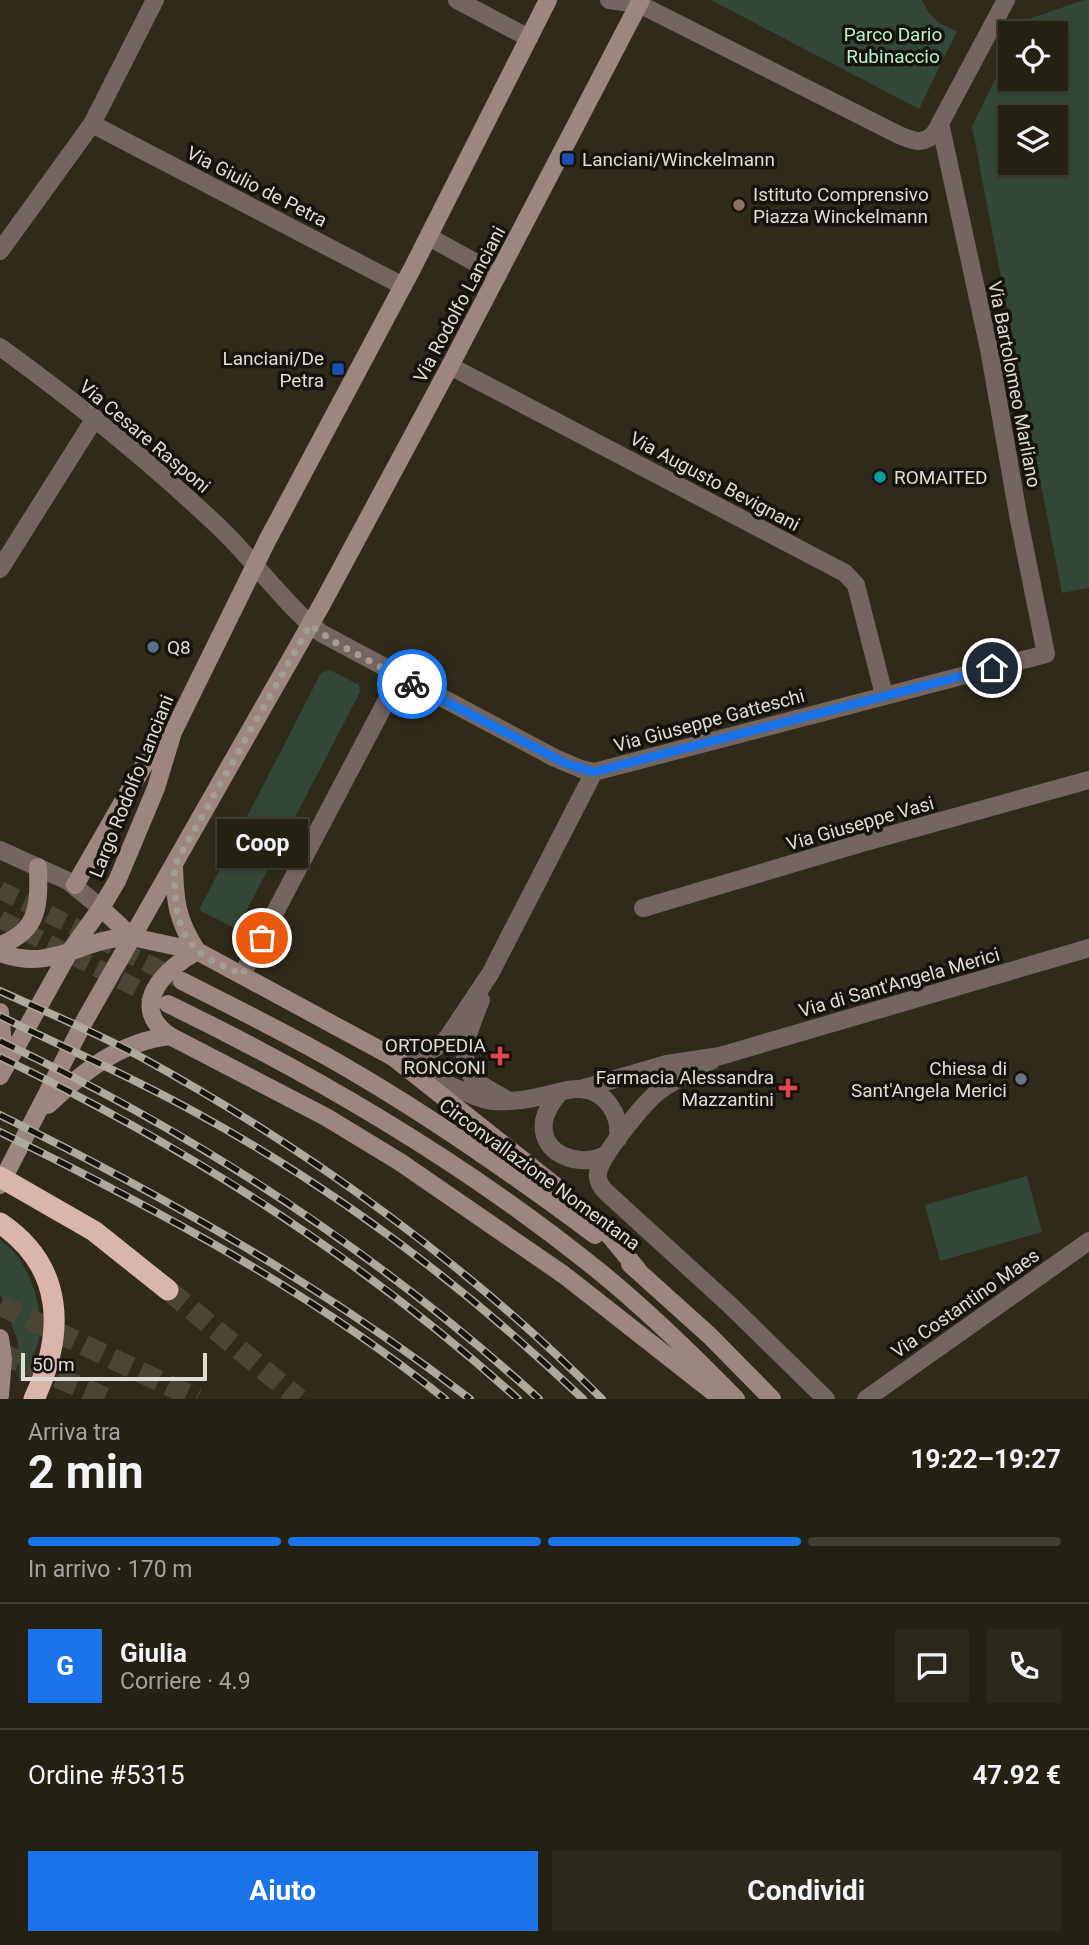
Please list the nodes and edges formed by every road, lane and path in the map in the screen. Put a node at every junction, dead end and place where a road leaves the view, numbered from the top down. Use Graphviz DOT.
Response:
graph roads {
  1 [pos="155,0"];
  2 [pos="457,0"];
  3 [pos="548,0"];
  4 [pos="610,0"];
  5 [pos="1006,0"];
  6 [pos="640,2"];
  7 [pos="529,38"];
  8 [pos="940,123"];
  9 [pos="92,124"];
  10 [pos="429,237"];
  11 [pos="0,251"];
  12 [pos="498,275"];
  13 [pos="403,286"];
  14 [pos="0,346"];
  15 [pos="450,366"];
  16 [pos="95,418"];
  17 [pos="256,565"];
  18 [pos="0,569"];
  19 [pos="310,625"];
  20 [pos="1046,654"];
  21 [pos="399,677"];
  22 [pos="884,695"];
  23 [pos="173,732"];
  24 [pos="594,772"];
  25 [pos="1089,780"];
  26 [pos="0,850"];
  27 [pos="174,866"];
  28 [pos="38,867"];
  29 [pos="75,885"];
  30 [pos="102,908"];
  31 [pos="643,908"];
  32 [pos="132,937"];
  33 [pos="0,945"];
  34 [pos="1089,948"];
  35 [pos="198,951"];
  36 [pos="0,953"];
  37 [pos="68,954"];
  38 [pos="490,974"];
  39 [pos="242,975"];
  40 [pos="182,981"];
  41 [pos="168,1004"];
  42 [pos="0,1012"];
  43 [pos="170,1036"];
  44 [pos="384,1051"];
  45 [pos="720,1056"];
  46 [pos="403,1063"];
  47 [pos="3,1072"];
  48 [pos="581,1089"];
  49 [pos="560,1092"];
  50 [pos="508,1100"];
  51 [pos="38,1115"];
  52 [pos="618,1139"];
  53 [pos="607,1154"];
  54 [pos="0,1177"];
  55 [pos="0,1185"];
  56 [pos="0,1223"];
  57 [pos="1089,1241"];
  58 [pos="638,1270"];
  59 [pos="168,1290"];
  60 [pos="0,1338"];
  61 [pos="0,1395"];
  62 [pos="34,1399"];
  63 [pos="722,1399"];
  64 [pos="736,1399"];
  65 [pos="772,1399"];
  66 [pos="826,1399"];
  67 [pos="866,1399"];
  1 -- 9 [label="street"];
  2 -- 7 [label="street"];
  3 -- 7 [label="street"];
  4 -- 6 [label="street"];
  5 -- 8 [label="street"];
  6 -- 8 [label="street"];
  6 -- 12 [label="street, Via Rodolfo Lanciani"];
  7 -- 10 [label="street"];
  8 -- 20 [label="street, Via Bartolomeo Marliano"];
  9 -- 11 [label="street"];
  9 -- 13 [label="street, Via Giulio de Petra"];
  10 -- 12 [label="street"];
  10 -- 13 [label="street"];
  12 -- 15 [label="street, Via Rodolfo Lanciani"];
  13 -- 17 [label="street"];
  14 -- 16 [label="street, Via Cesare Rasponi"];
  15 -- 19 [label="street, Via Rodolfo Lanciani"];
  15 -- 22 [label="street, Via Augusto Bevignani"];
  16 -- 17 [label="street, Via Cesare Rasponi"];
  16 -- 18 [label="street"];
  17 -- 19 [label="street"];
  17 -- 23 [label="street, Largo Rodolfo Lanciani"];
  19 -- 21 [label="street"];
  19 -- 27 [label="street"];
  20 -- 22 [label="street, Via Giuseppe Gatteschi"];
  21 -- 24 [label="street, Via Giuseppe Gatteschi"];
  21 -- 39 [label="street"];
  22 -- 24 [label="street, Via Giuseppe Gatteschi"];
  23 -- 29 [label="street"];
  23 -- 30 [label="street, Largo Rodolfo Lanciani"];
  24 -- 38 [label="street"];
  25 -- 31 [label="street, Via Giuseppe Vasi"];
  26 -- 28 [label="street"];
  27 -- 32 [label="street"];
  27 -- 35 [label="street"];
  28 -- 29 [label="street"];
  28 -- 33 [label="street"];
  29 -- 30 [label="street"];
  30 -- 32 [label="street"];
  30 -- 37 [label="street, Largo Rodolfo Lanciani"];
  32 -- 35 [label="street"];
  32 -- 37 [label="street"];
  32 -- 51 [label="street"];
  34 -- 45 [label="street, Via di Sant'Angela Merici"];
  35 -- 39 [label="street"];
  35 -- 43 [label="street"];
  36 -- 37 [label="street"];
  37 -- 47 [label="street, Largo Rodolfo Lanciani"];
  38 -- 44 [label="street"];
  38 -- 50 [label="street"];
  39 -- 44 [label="street"];
  40 -- 58 [label="street, Circonvallazione Nomentana"];
  41 -- 64 [label="street"];
  42 -- 47 [label="street"];
  43 -- 51 [label="street"];
  43 -- 63 [label="street"];
  44 -- 46 [label="street"];
  45 -- 48 [label="street, Via di Sant'Angela Merici"];
  45 -- 52 [label="street, Via di Sant'Angela Merici"];
  46 -- 50 [label="street, Circonvallazione Nomentana"];
  46 -- 58 [label="street"];
  48 -- 49 [label="street, Circonvallazione Nomentana"];
  48 -- 52 [label="street"];
  49 -- 50 [label="street, Circonvallazione Nomentana"];
  49 -- 53 [label="street, Circonvallazione Nomentana"];
  51 -- 55 [label="street"];
  52 -- 53 [label="street, Circonvallazione Nomentana"];
  53 -- 66 [label="street, Circonvallazione Nomentana"];
  54 -- 59 [label="highway"];
  56 -- 62 [label="highway"];
  57 -- 67 [label="street, Via Costantino Maes"];
  58 -- 65 [label="street, Circonvallazione Nomentana"];
  60 -- 61 [label="street"];
}
